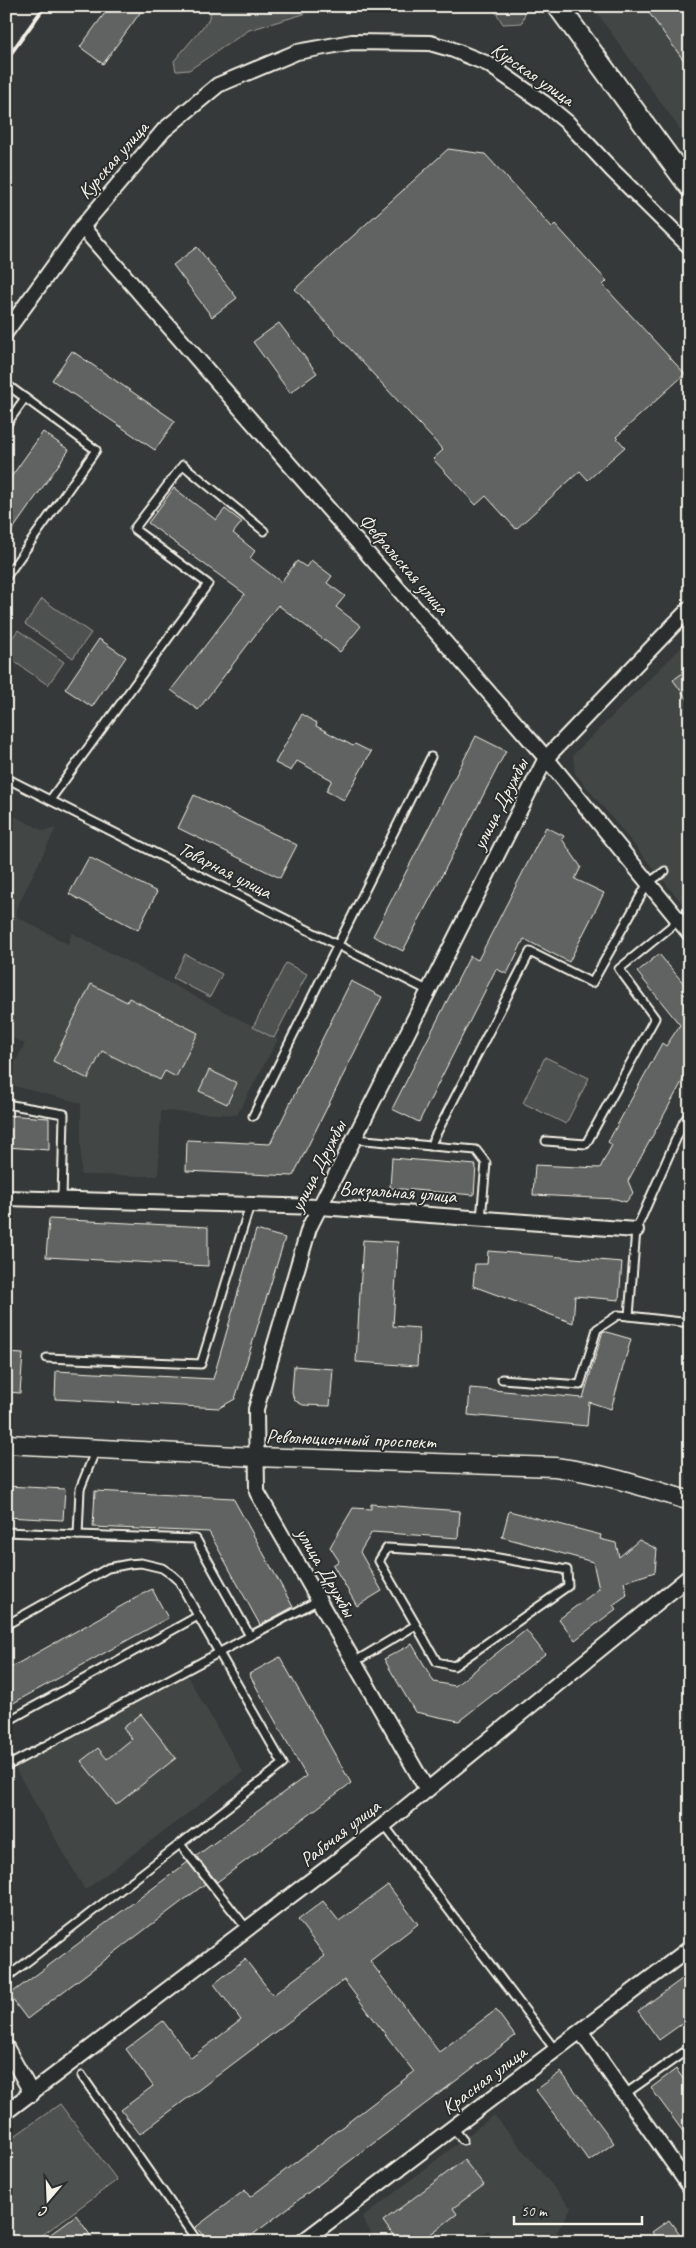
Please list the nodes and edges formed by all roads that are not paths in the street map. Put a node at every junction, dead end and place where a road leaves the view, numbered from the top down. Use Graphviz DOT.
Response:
graph roads {
  1 [pos="558,6"];
  2 [pos="690,187"];
  3 [pos="82,226"];
  4 [pos="690,247"];
  5 [pos="6,332"];
  6 [pos="6,384"];
  7 [pos="25,398"];
  8 [pos="6,424"];
  9 [pos="264,531"];
  10 [pos="6,577"];
  11 [pos="690,608"];
  12 [pos="431,757"];
  13 [pos="546,758"];
  14 [pos="6,778"];
  15 [pos="50,800"];
  16 [pos="665,871"];
  17 [pos="648,883"];
  18 [pos="678,920"];
  19 [pos="690,934"];
  20 [pos="338,945"];
  21 [pos="429,991"];
  22 [pos="6,1104"];
  23 [pos="690,1114"];
  24 [pos="253,1116"];
  25 [pos="354,1139"];
  26 [pos="546,1141"];
  27 [pos="430,1146"];
  28 [pos="6,1198"];
  29 [pos="62,1199"];
  30 [pos="250,1205"];
  31 [pos="320,1207"];
  32 [pos="481,1219"];
  33 [pos="636,1230"];
  34 [pos="629,1316"];
  35 [pos="690,1323"];
  36 [pos="47,1358"];
  37 [pos="502,1379"];
  38 [pos="6,1444"];
  39 [pos="96,1449"];
  40 [pos="256,1457"];
  41 [pos="690,1501"];
  42 [pos="6,1532"];
  43 [pos="78,1535"];
  44 [pos="690,1576"];
  45 [pos="319,1600"];
  46 [pos="198,1616"];
  47 [pos="6,1625"];
  48 [pos="416,1625"];
  49 [pos="250,1636"];
  50 [pos="219,1652"];
  51 [pos="354,1662"];
  52 [pos="6,1722"];
  53 [pos="7,1766"];
  54 [pos="427,1790"];
  55 [pos="384,1825"];
  56 [pos="180,1844"];
  57 [pos="248,1929"];
  58 [pos="690,1948"];
  59 [pos="6,1978"];
  60 [pos="581,2032"];
  61 [pos="6,2046"];
  62 [pos="690,2048"];
  63 [pos="556,2050"];
  64 [pos="82,2076"];
  65 [pos="32,2094"];
  66 [pos="624,2094"];
  67 [pos="6,2112"];
  68 [pos="453,2128"];
  69 [pos="462,2140"];
  70 [pos="690,2187"];
  71 [pos="198,2242"];
  72 [pos="302,2242"];
  1 -- 2 [label="main road"];
  3 -- 4 [label="street, Курская улица"];
  3 -- 5 [label="street, Курская улица"];
  3 -- 13 [label="street, Февральская улица"];
  6 -- 7 [label="lane"];
  7 -- 8 [label="lane"];
  7 -- 10 [label="lane"];
  9 -- 15 [label="lane"];
  11 -- 13 [label="street, улица Дружбы"];
  12 -- 20 [label="lane"];
  13 -- 17 [label="street, Февральская улица"];
  13 -- 21 [label="street, улица Дружбы"];
  14 -- 15 [label="lane, Товарная улица"];
  15 -- 20 [label="lane, Товарная улица"];
  16 -- 17 [label="lane"];
  17 -- 18 [label="street, Февральская улица"];
  17 -- 27 [label="lane"];
  18 -- 19 [label="street, Февральская улица"];
  18 -- 26 [label="lane"];
  20 -- 21 [label="lane, Товарная улица"];
  20 -- 24 [label="lane"];
  21 -- 25 [label="street, улица Дружбы"];
  22 -- 29 [label="lane"];
  23 -- 33 [label="lane"];
  25 -- 27 [label="lane"];
  25 -- 31 [label="street, улица Дружбы"];
  27 -- 32 [label="lane"];
  28 -- 29 [label="street, Вокзальная улица"];
  29 -- 30 [label="street, Вокзальная улица"];
  30 -- 31 [label="street, Вокзальная улица"];
  30 -- 36 [label="lane"];
  31 -- 32 [label="street, Вокзальная улица"];
  31 -- 40 [label="street, улица Дружбы"];
  32 -- 33 [label="street, Вокзальная улица"];
  33 -- 34 [label="lane"];
  34 -- 35 [label="lane"];
  34 -- 37 [label="lane"];
  38 -- 39 [label="street, Революционный проспект"];
  39 -- 40 [label="street, Революционный проспект"];
  39 -- 43 [label="lane"];
  40 -- 41 [label="street, Революционный проспект"];
  40 -- 45 [label="street, улица Дружбы"];
  42 -- 43 [label="lane"];
  43 -- 49 [label="lane"];
  44 -- 54 [label="street, Рабочая улица"];
  45 -- 49 [label="lane"];
  45 -- 51 [label="street, улица Дружбы"];
  46 -- 47 [label="lane"];
  46 -- 50 [label="lane"];
  46 -- 52 [label="lane"];
  48 -- 48 [label="lane"];
  48 -- 51 [label="lane"];
  49 -- 50 [label="lane"];
  50 -- 53 [label="lane"];
  50 -- 56 [label="lane"];
  51 -- 54 [label="street, улица Дружбы"];
  54 -- 55 [label="street, Рабочая улица"];
  55 -- 57 [label="street, Рабочая улица"];
  55 -- 63 [label="lane"];
  56 -- 57 [label="lane"];
  56 -- 59 [label="lane"];
  57 -- 65 [label="street, Рабочая улица"];
  58 -- 60 [label="street, Красная улица"];
  60 -- 63 [label="street, Красная улица"];
  60 -- 66 [label="street"];
  61 -- 65 [label="street"];
  62 -- 66 [label="lane"];
  63 -- 68 [label="street, Красная улица"];
  64 -- 71 [label="lane"];
  65 -- 67 [label="street, Рабочая улица"];
  66 -- 70 [label="street"];
  68 -- 69 [label="lane"];
  68 -- 72 [label="street, Красная улица"];
}
